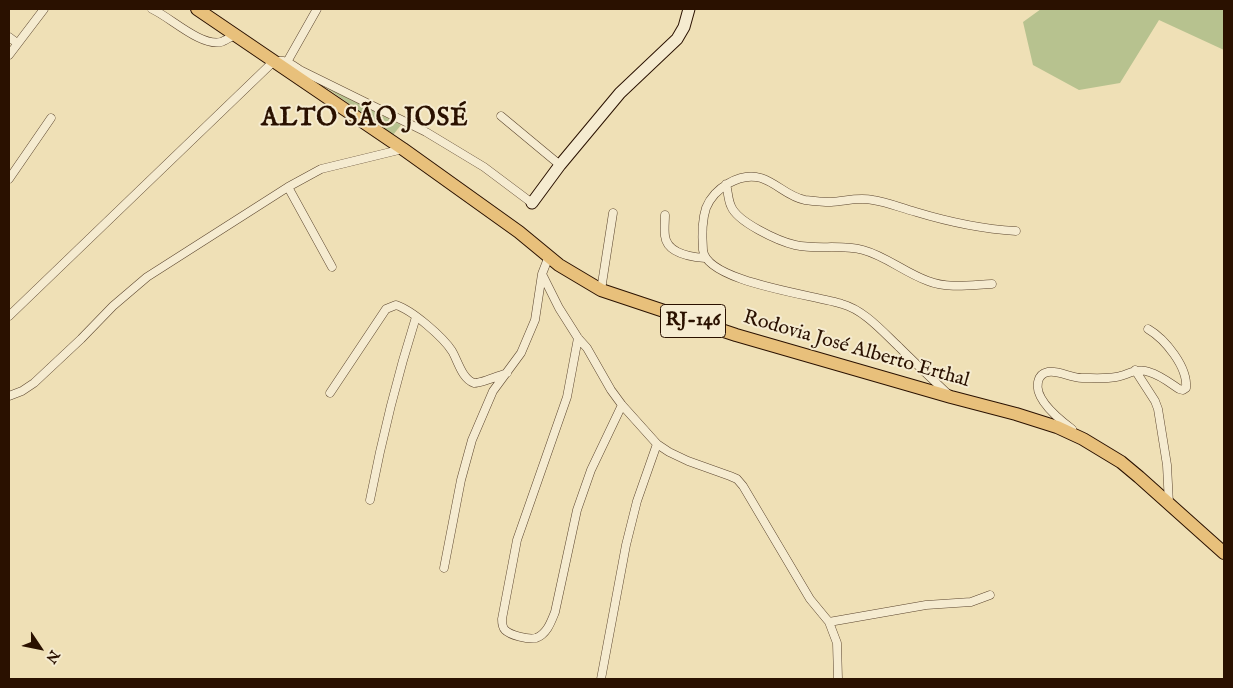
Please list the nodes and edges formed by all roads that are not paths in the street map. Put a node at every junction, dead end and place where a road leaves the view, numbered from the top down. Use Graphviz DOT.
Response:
graph roads {
  1 [pos="44,9"];
  2 [pos="152,9"];
  3 [pos="197,9"];
  4 [pos="317,9"];
  5 [pos="687,9"];
  6 [pos="211,13"];
  7 [pos="235,35"];
  8 [pos="9,37"];
  9 [pos="17,44"];
  10 [pos="9,55"];
  11 [pos="273,62"];
  12 [pos="287,62"];
  13 [pos="501,116"];
  14 [pos="51,118"];
  15 [pos="403,149"];
  16 [pos="560,165"];
  17 [pos="9,179"];
  18 [pos="726,184"];
  19 [pos="288,187"];
  20 [pos="532,203"];
  21 [pos="613,213"];
  22 [pos="665,215"];
  23 [pos="1016,230"];
  24 [pos="549,256"];
  25 [pos="705,258"];
  26 [pos="332,268"];
  27 [pos="542,274"];
  28 [pos="992,284"];
  29 [pos="601,290"];
  30 [pos="9,316"];
  31 [pos="416,318"];
  32 [pos="1148,328"];
  33 [pos="578,338"];
  34 [pos="1136,370"];
  35 [pos="507,373"];
  36 [pos="330,393"];
  37 [pos="9,396"];
  38 [pos="951,397"];
  39 [pos="622,405"];
  40 [pos="1083,438"];
  41 [pos="657,444"];
  42 [pos="370,500"];
  43 [pos="1169,504"];
  44 [pos="1224,553"];
  45 [pos="444,568"];
  46 [pos="990,595"];
  47 [pos="829,622"];
  48 [pos="601,679"];
  49 [pos="838,679"];
  1 -- 9 [label="street"];
  2 -- 7 [label="street"];
  3 -- 6 [label="main road, Rodovia José Alberto Erthal / RJ-146"];
  4 -- 12 [label="street"];
  5 -- 16 [label="street"];
  6 -- 7 [label="main road, Rodovia José Alberto Erthal / RJ-146"];
  7 -- 11 [label="main road, Rodovia José Alberto Erthal / RJ-146"];
  8 -- 9 [label="street"];
  9 -- 10 [label="street"];
  11 -- 12 [label="street"];
  11 -- 15 [label="main road, Rodovia José Alberto Erthal / RJ-146"];
  11 -- 30 [label="street"];
  12 -- 20 [label="street"];
  13 -- 16 [label="street"];
  14 -- 17 [label="street"];
  15 -- 19 [label="street"];
  15 -- 24 [label="main road, Rodovia José Alberto Erthal / RJ-146"];
  16 -- 20 [label="street"];
  18 -- 23 [label="street"];
  18 -- 25 [label="street"];
  18 -- 28 [label="street"];
  19 -- 26 [label="street"];
  19 -- 37 [label="street"];
  21 -- 29 [label="street"];
  22 -- 25 [label="street"];
  24 -- 27 [label="street"];
  24 -- 29 [label="main road, Rodovia José Alberto Erthal / RJ-146"];
  25 -- 38 [label="street"];
  27 -- 33 [label="street"];
  27 -- 35 [label="street"];
  29 -- 38 [label="main road, Rodovia José Alberto Erthal / RJ-146"];
  31 -- 35 [label="street"];
  31 -- 36 [label="street"];
  31 -- 42 [label="street"];
  32 -- 34 [label="street"];
  33 -- 39 [label="street"];
  33 -- 39 [label="street"];
  34 -- 40 [label="street"];
  34 -- 43 [label="street"];
  35 -- 45 [label="street"];
  38 -- 40 [label="main road, Rodovia José Alberto Erthal / RJ-146"];
  39 -- 41 [label="street"];
  40 -- 43 [label="main road, Rodovia José Alberto Erthal / RJ-146"];
  41 -- 47 [label="street"];
  41 -- 48 [label="street"];
  43 -- 44 [label="main road, Rodovia José Alberto Erthal / RJ-146"];
  46 -- 47 [label="street"];
  47 -- 49 [label="street"];
}
